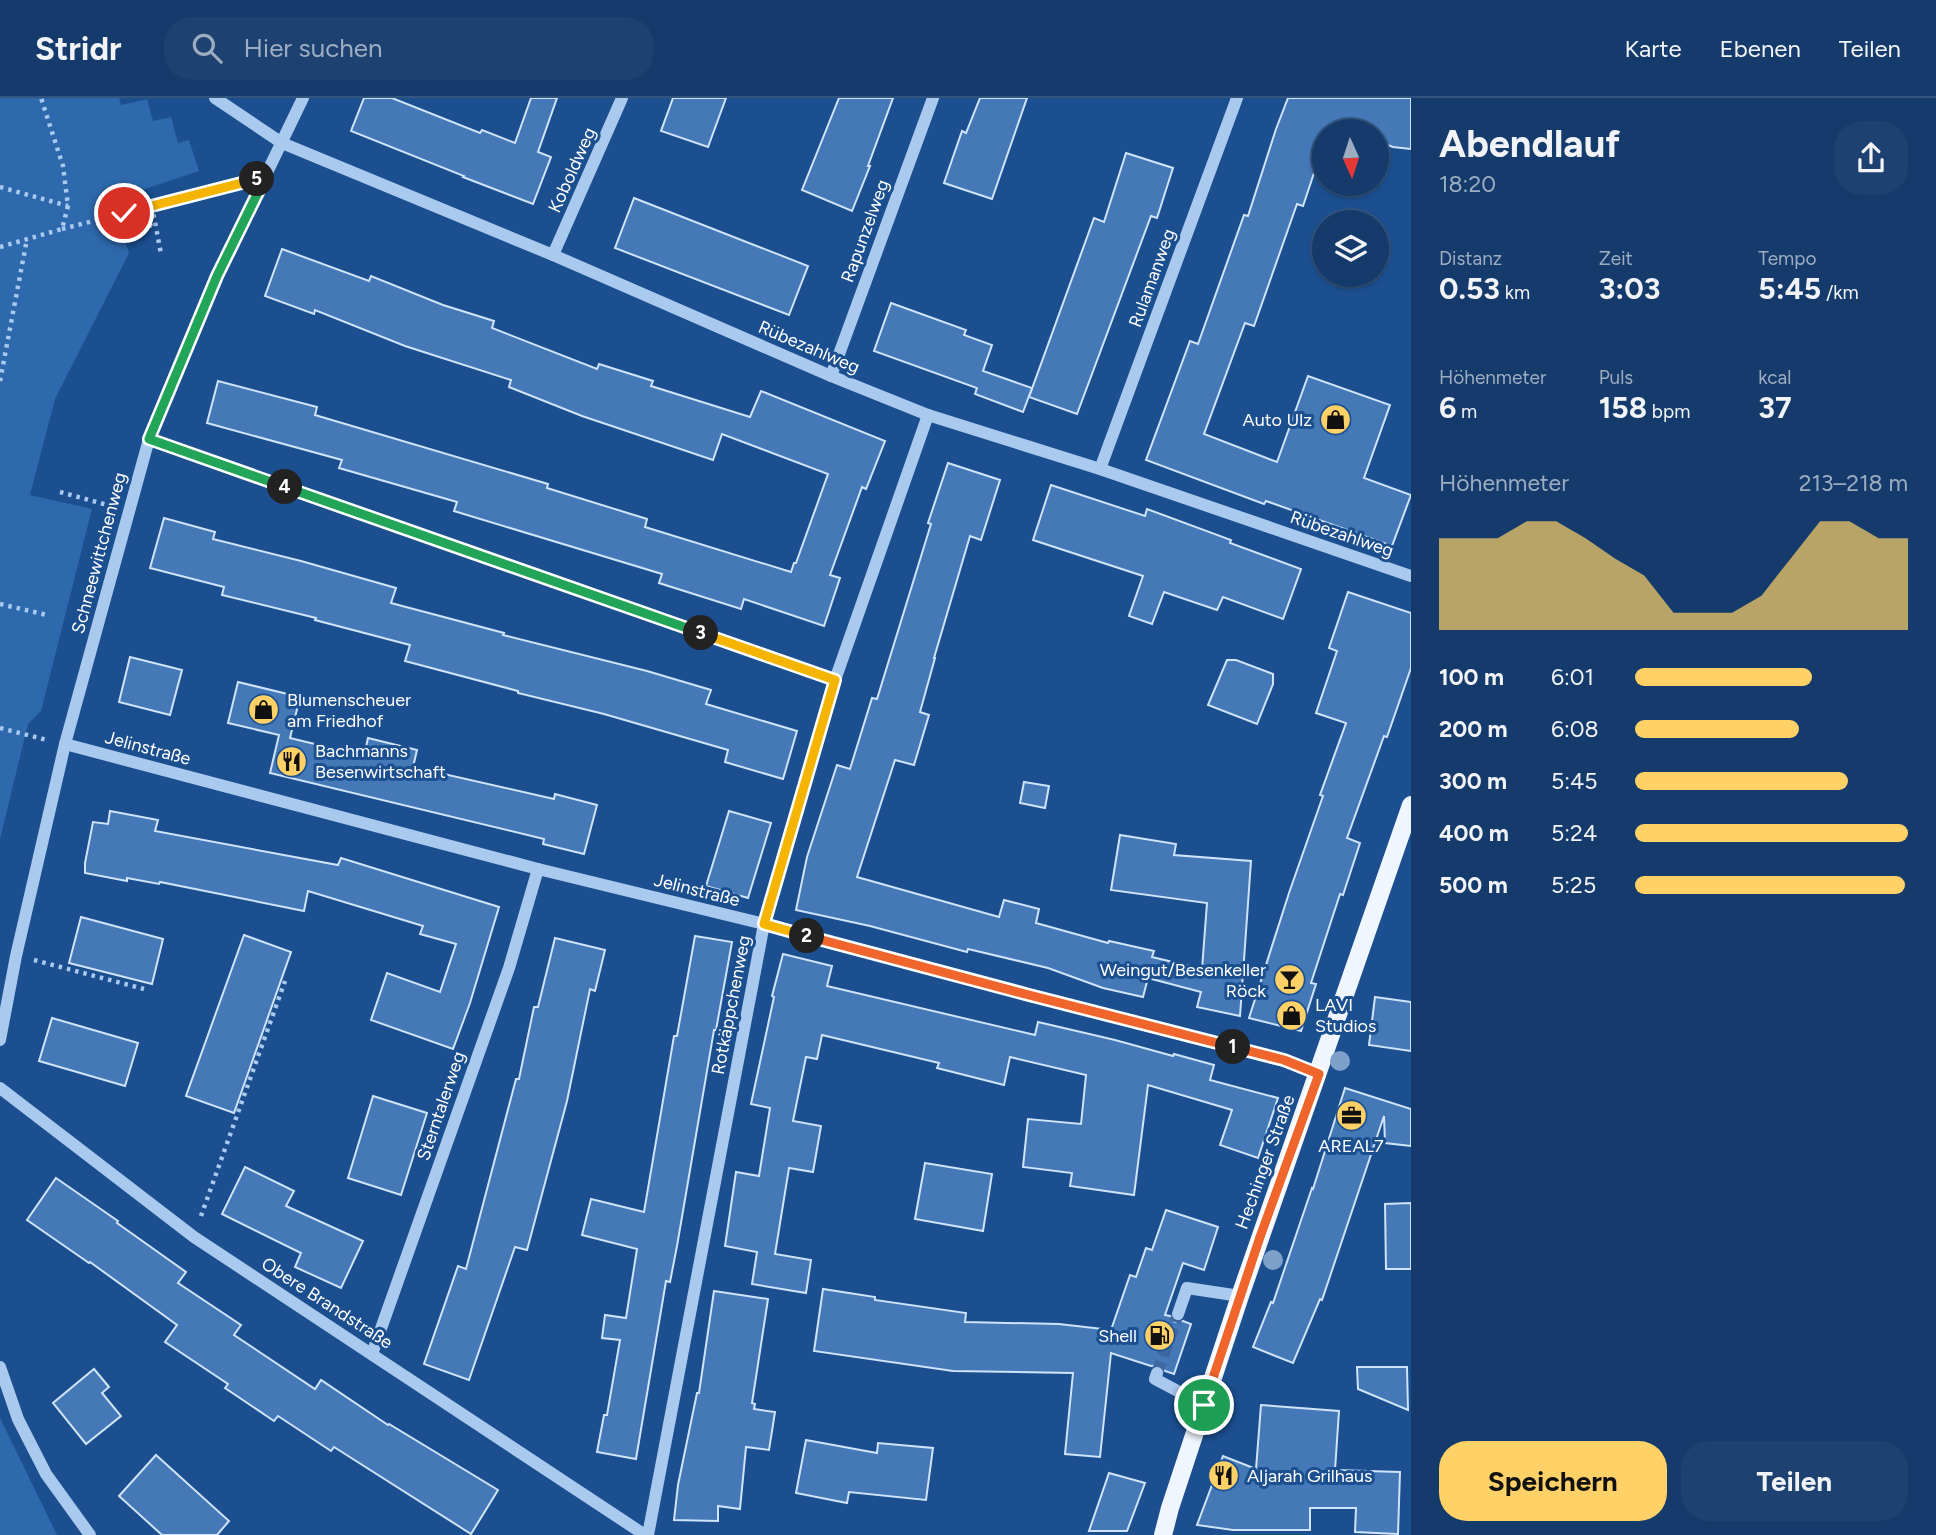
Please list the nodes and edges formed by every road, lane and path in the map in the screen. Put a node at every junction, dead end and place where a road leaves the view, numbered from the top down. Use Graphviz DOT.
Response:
graph roads {
  1 [pos="41,98"];
  2 [pos="215,98"];
  3 [pos="303,98"];
  4 [pos="622,98"];
  5 [pos="933,98"];
  6 [pos="1237,98"];
  7 [pos="282,143"];
  8 [pos="266,176"];
  9 [pos="0,187"];
  10 [pos="68,206"];
  11 [pos="152,206"];
  12 [pos="124,213"];
  13 [pos="157,228"];
  14 [pos="62,229"];
  15 [pos="27,239"];
  16 [pos="0,247"];
  17 [pos="161,254"];
  18 [pos="553,255"];
  19 [pos="831,376"];
  20 [pos="0,381"];
  21 [pos="929,415"];
  22 [pos="149,439"];
  23 [pos="1100,470"];
  24 [pos="60,492"];
  25 [pos="129,511"];
  26 [pos="1411,576"];
  27 [pos="0,604"];
  28 [pos="47,615"];
  29 [pos="835,680"];
  30 [pos="0,728"];
  31 [pos="65,744"];
  32 [pos="1411,805"];
  33 [pos="538,869"];
  34 [pos="764,924"];
  35 [pos="16,956"];
  36 [pos="285,981"];
  37 [pos="144,989"];
  38 [pos="0,1040"];
  39 [pos="1319,1074"];
  40 [pos="0,1088"];
  41 [pos="194,1237"];
  42 [pos="1240,1296"];
  43 [pos="1178,1314"];
  44 [pos="372,1354"];
  45 [pos="0,1367"];
  46 [pos="1157,1373"];
  47 [pos="1204,1405"];
  48 [pos="90,1535"];
  49 [pos="646,1535"];
  50 [pos="1163,1535"];
  1 -- 10 [label="path"];
  2 -- 7 [label="street, Rübezahlweg"];
  3 -- 7 [label="street, Schneewittchenweg"];
  4 -- 18 [label="street, Koboldweg"];
  5 -- 19 [label="street, Rapunzelweg"];
  6 -- 23 [label="street, Rulamanweg"];
  7 -- 8 [label="street, Schneewittchenweg"];
  7 -- 18 [label="street, Rübezahlweg"];
  8 -- 11 [label="path"];
  8 -- 22 [label="street, Schneewittchenweg"];
  9 -- 10 [label="path"];
  10 -- 14 [label="path"];
  11 -- 12 [label="path"];
  11 -- 13 [label="path"];
  12 -- 13 [label="path"];
  12 -- 14 [label="path"];
  13 -- 17 [label="path"];
  14 -- 15 [label="path"];
  15 -- 16 [label="path"];
  15 -- 20 [label="path"];
  18 -- 19 [label="street, Rübezahlweg"];
  19 -- 21 [label="street, Rübezahlweg"];
  21 -- 23 [label="street, Rübezahlweg"];
  21 -- 29 [label="street, Rotkäppchenweg"];
  22 -- 25 [label="street, Schneewittchenweg"];
  22 -- 29 [label="street"];
  23 -- 26 [label="street, Rübezahlweg"];
  24 -- 25 [label="path"];
  25 -- 31 [label="street, Schneewittchenweg"];
  27 -- 28 [label="path"];
  29 -- 34 [label="street, Rotkäppchenweg"];
  30 -- 31 [label="path"];
  31 -- 33 [label="street, Jelinstraße"];
  31 -- 35 [label="street, Schneewittchenweg"];
  32 -- 39 [label="main road, Hechinger Straße"];
  33 -- 34 [label="street, Jelinstraße"];
  33 -- 44 [label="street, Sterntalerweg"];
  34 -- 39 [label="street, Jelinstraße"];
  34 -- 49 [label="street, Rotkäppchenweg"];
  35 -- 37 [label="path"];
  35 -- 38 [label="street, Schneewittchenweg"];
  36 -- 41 [label="path"];
  39 -- 42 [label="main road, Hechinger Straße"];
  40 -- 41 [label="street, Obere Brandstraße"];
  41 -- 44 [label="street, Obere Brandstraße"];
  42 -- 43 [label="street"];
  42 -- 47 [label="main road, Hechinger Straße"];
  44 -- 49 [label="street, Obere Brandstraße"];
  45 -- 48 [label="street"];
  46 -- 47 [label="street"];
  47 -- 50 [label="main road, Hechinger Straße"];
}
